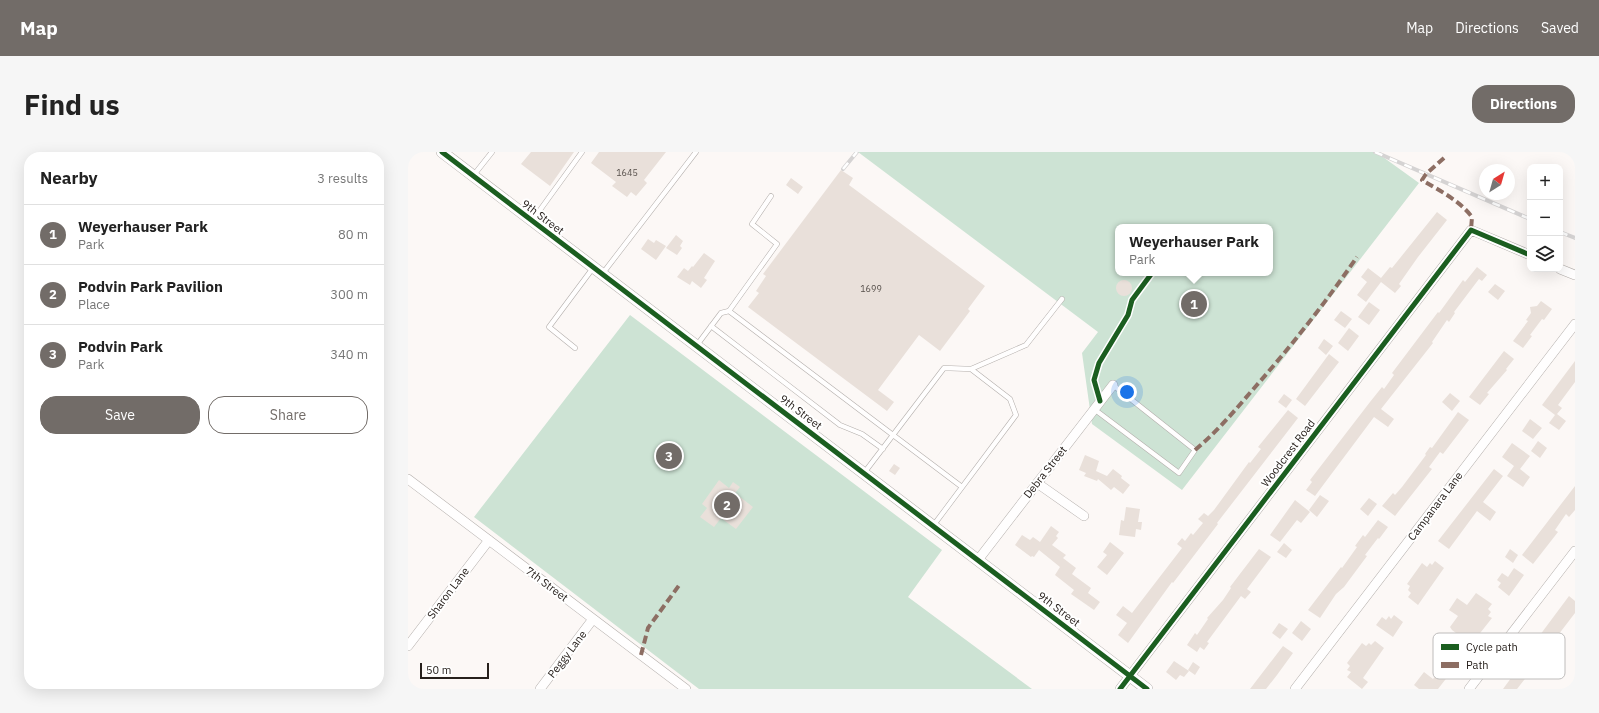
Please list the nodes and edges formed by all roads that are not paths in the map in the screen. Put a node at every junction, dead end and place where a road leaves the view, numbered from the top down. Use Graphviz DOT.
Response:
graph roads {
  1 [pos="442,152"];
  2 [pos="492,152"];
  3 [pos="582,152"];
  4 [pos="696,152"];
  5 [pos="473,176"];
  6 [pos="771,196"];
  7 [pos="532,221"];
  8 [pos="1527,254"];
  9 [pos="593,268"];
  10 [pos="1563,270"];
  11 [pos="602,275"];
  12 [pos="1575,275"];
  13 [pos="1062,299"];
  14 [pos="729,311"];
  15 [pos="1575,324"];
  16 [pos="711,326"];
  17 [pos="696,346"];
  18 [pos="576,348"];
  19 [pos="971,369"];
  20 [pos="1113,385"];
  21 [pos="1094,409"];
  22 [pos="893,435"];
  23 [pos="883,449"];
  24 [pos="864,473"];
  25 [pos="408,479"];
  26 [pos="1037,483"];
  27 [pos="962,487"];
  28 [pos="1084,516"];
  29 [pos="933,526"];
  30 [pos="489,540"];
  31 [pos="1575,551"];
  32 [pos="978,560"];
  33 [pos="593,619"];
  34 [pos="1512,633"];
  35 [pos="408,646"];
  36 [pos="1130,676"];
  37 [pos="1477,679"];
  38 [pos="540,689"];
  39 [pos="686,689"];
  40 [pos="1120,689"];
  41 [pos="1148,689"];
  42 [pos="1295,689"];
  43 [pos="1469,689"];
  1 -- 5 [label="street, 9th Street"];
  2 -- 5 [label="lane"];
  3 -- 7 [label="lane"];
  4 -- 11 [label="lane"];
  5 -- 7 [label="street, 9th Street"];
  6 -- 14 [label="lane"];
  7 -- 9 [label="street, 9th Street"];
  8 -- 36 [label="street, Woodcrest Road"];
  9 -- 11 [label="street, 9th Street"];
  9 -- 18 [label="lane"];
  10 -- 12 [label="street"];
  11 -- 17 [label="street, 9th Street"];
  13 -- 19 [label="lane"];
  14 -- 16 [label="lane"];
  14 -- 22 [label="lane"];
  15 -- 42 [label="street, Campanara Lane"];
  16 -- 17 [label="lane"];
  16 -- 23 [label="lane"];
  17 -- 24 [label="street, 9th Street"];
  19 -- 22 [label="lane"];
  19 -- 27 [label="lane"];
  20 -- 21 [label="street, Debra Street"];
  20 -- 21 [label="lane"];
  21 -- 26 [label="street, Debra Street"];
  22 -- 23 [label="lane"];
  22 -- 27 [label="lane"];
  23 -- 24 [label="lane"];
  24 -- 29 [label="street, 9th Street"];
  25 -- 30 [label="street, 7th Street"];
  26 -- 28 [label="street"];
  26 -- 32 [label="street, Debra Street"];
  27 -- 29 [label="lane"];
  29 -- 32 [label="street, 9th Street"];
  30 -- 33 [label="street, 7th Street"];
  30 -- 35 [label="street, Sharon Lane"];
  31 -- 34 [label="street"];
  32 -- 36 [label="street, 9th Street"];
  33 -- 38 [label="street, Peggy Lane"];
  33 -- 39 [label="street, 7th Street"];
  36 -- 40 [label="street, Woodcrest Road"];
  36 -- 41 [label="street, 9th Street"];
  37 -- 43 [label="street"];
}
